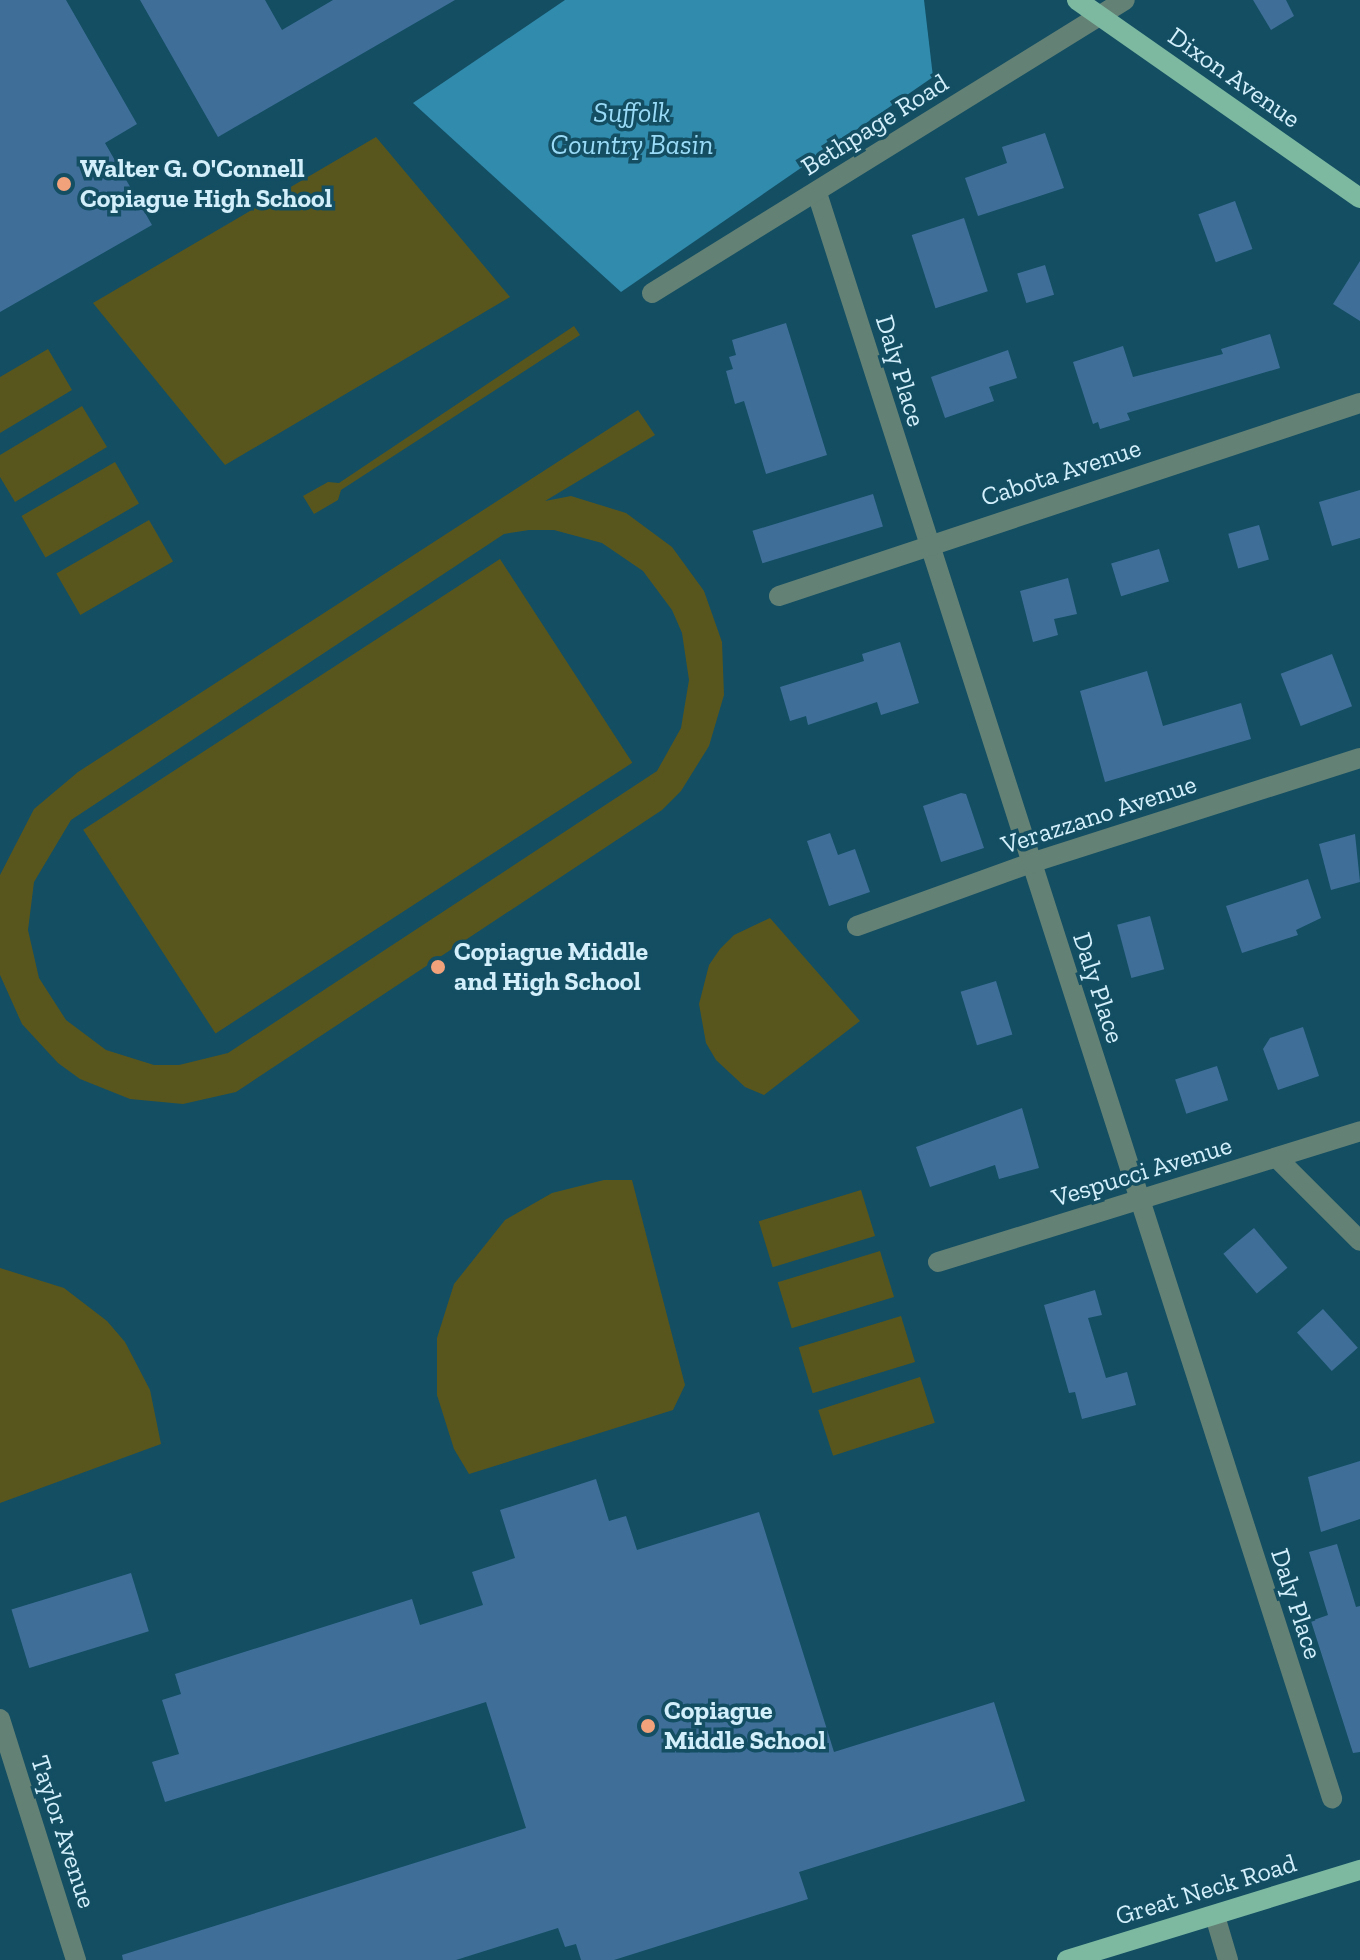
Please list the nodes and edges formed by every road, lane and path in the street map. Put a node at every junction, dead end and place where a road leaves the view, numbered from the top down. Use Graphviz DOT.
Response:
graph roads {
  1 [pos="1077,0"];
  2 [pos="1125,0"];
  3 [pos="1100,15"];
  4 [pos="817,193"];
  5 [pos="1360,198"];
  6 [pos="652,293"];
  7 [pos="1360,403"];
  8 [pos="928,544"];
  9 [pos="779,596"];
  10 [pos="1360,758"];
  11 [pos="1031,863"];
  12 [pos="857,926"];
  13 [pos="1360,1131"];
  14 [pos="1277,1158"];
  15 [pos="1138,1200"];
  16 [pos="1360,1241"];
  17 [pos="938,1262"];
  18 [pos="0,1719"];
  19 [pos="1332,1798"];
  20 [pos="1360,1870"];
  21 [pos="1215,1916"];
  22 [pos="76,1960"];
  23 [pos="1067,1960"];
  24 [pos="1228,1960"];
  1 -- 3 [label="main road, Dixon Avenue"];
  2 -- 3 [label="street, Bethpage Road"];
  3 -- 4 [label="street, Bethpage Road"];
  3 -- 5 [label="main road, Dixon Avenue"];
  4 -- 6 [label="street, Bethpage Road"];
  4 -- 8 [label="street, Daly Place"];
  7 -- 8 [label="street, Cabota Avenue"];
  8 -- 9 [label="street, Cabota Avenue"];
  8 -- 11 [label="street, Daly Place"];
  10 -- 11 [label="street, Verazzano Avenue"];
  11 -- 12 [label="street, Verazzano Avenue"];
  11 -- 15 [label="street, Daly Place"];
  13 -- 14 [label="street, Vespucci Avenue"];
  14 -- 15 [label="street, Vespucci Avenue"];
  14 -- 16 [label="street"];
  15 -- 17 [label="street, Vespucci Avenue"];
  15 -- 19 [label="street, Daly Place"];
  18 -- 22 [label="street, Taylor Avenue"];
  20 -- 21 [label="main road, Great Neck Road"];
  21 -- 23 [label="main road, Great Neck Road"];
  21 -- 24 [label="street"];
}
